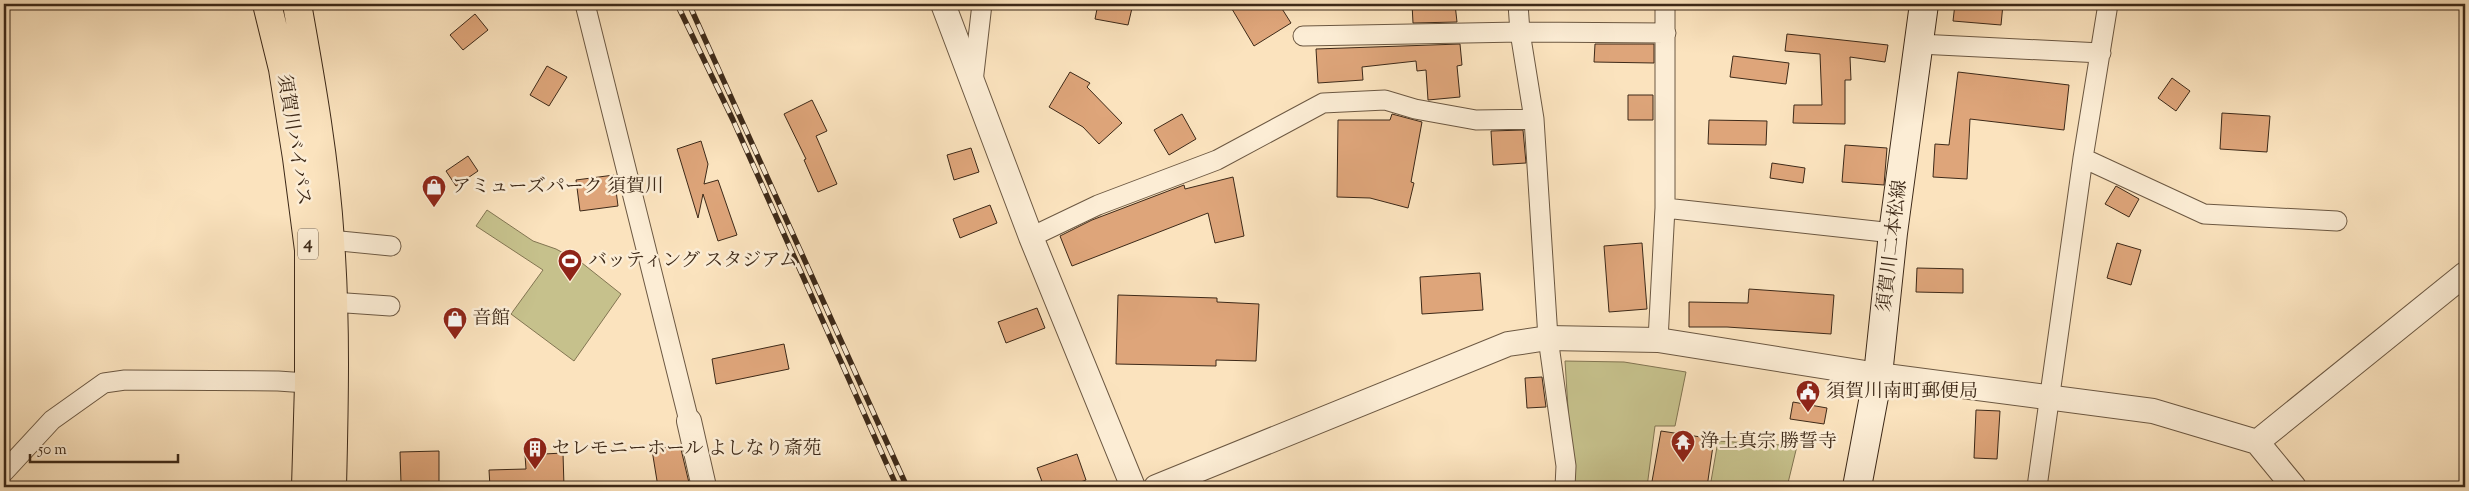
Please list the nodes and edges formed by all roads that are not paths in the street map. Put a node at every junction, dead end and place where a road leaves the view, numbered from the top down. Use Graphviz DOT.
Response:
graph roads {
  1 [pos="267,4"];
  2 [pos="297,4"];
  3 [pos="585,4"];
  4 [pos="943,4"];
  5 [pos="982,4"];
  6 [pos="1518,4"];
  7 [pos="1665,4"];
  8 [pos="1924,4"];
  9 [pos="2108,4"];
  10 [pos="1520,32"];
  11 [pos="1666,32"];
  12 [pos="1303,36"];
  13 [pos="1919,44"];
  14 [pos="2101,52"];
  15 [pos="973,85"];
  16 [pos="1534,119"];
  17 [pos="2083,158"];
  18 [pos="1665,208"];
  19 [pos="2337,221"];
  20 [pos="1893,233"];
  21 [pos="1032,237"];
  22 [pos="330,240"];
  23 [pos="391,246"];
  24 [pos="2465,274"];
  25 [pos="332,302"];
  26 [pos="390,306"];
  27 [pos="1548,338"];
  28 [pos="1658,340"];
  29 [pos="1878,375"];
  30 [pos="322,384"];
  31 [pos="2050,398"];
  32 [pos="689,421"];
  33 [pos="2257,442"];
  34 [pos="4,472"];
  35 [pos="306,487"];
  36 [pos="332,487"];
  37 [pos="704,487"];
  38 [pos="1133,487"];
  39 [pos="1156,487"];
  40 [pos="1566,487"];
  41 [pos="1857,487"];
  42 [pos="2037,487"];
  43 [pos="2294,487"];
  1 -- 30 [label="highway, 須賀川バイパス / 4"];
  2 -- 22 [label="highway, 須賀川バイパス / 4"];
  3 -- 32 [label="street"];
  4 -- 15 [label="street"];
  5 -- 15 [label="street"];
  6 -- 10 [label="street"];
  7 -- 11 [label="street"];
  8 -- 13 [label="main road, 須賀川二本松線"];
  9 -- 14 [label="street"];
  10 -- 11 [label="street"];
  10 -- 12 [label="street"];
  10 -- 16 [label="street"];
  11 -- 18 [label="street"];
  13 -- 14 [label="street"];
  13 -- 20 [label="main road, 須賀川二本松線"];
  14 -- 17 [label="street"];
  15 -- 21 [label="street"];
  16 -- 21 [label="street"];
  16 -- 27 [label="street"];
  17 -- 19 [label="street"];
  17 -- 31 [label="street"];
  18 -- 20 [label="street"];
  18 -- 28 [label="street"];
  20 -- 29 [label="main road, 須賀川二本松線"];
  21 -- 38 [label="street"];
  22 -- 23 [label="street"];
  22 -- 25 [label="highway, 須賀川バイパス / 4"];
  24 -- 33 [label="street"];
  25 -- 26 [label="street"];
  25 -- 30 [label="highway, 須賀川バイパス / 4"];
  27 -- 28 [label="street"];
  27 -- 39 [label="street"];
  27 -- 40 [label="street"];
  28 -- 29 [label="street"];
  29 -- 31 [label="street"];
  29 -- 41 [label="main road, 須賀川二本松線"];
  30 -- 34 [label="street"];
  30 -- 35 [label="highway, 須賀川バイパス / 4"];
  30 -- 36 [label="highway, 須賀川バイパス / 4"];
  31 -- 33 [label="street"];
  31 -- 42 [label="street"];
  32 -- 37 [label="street"];
  33 -- 43 [label="street"];
}
